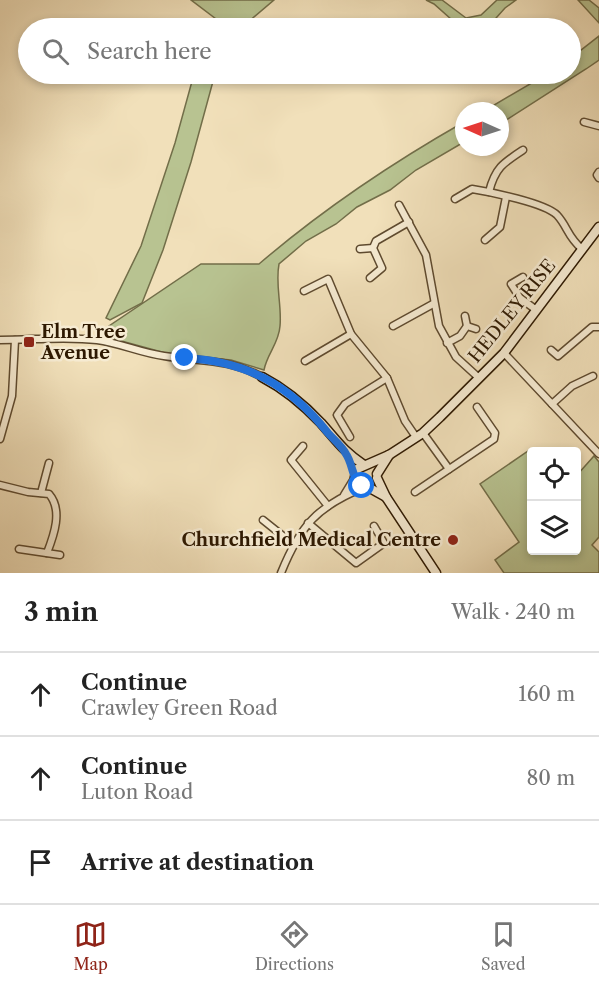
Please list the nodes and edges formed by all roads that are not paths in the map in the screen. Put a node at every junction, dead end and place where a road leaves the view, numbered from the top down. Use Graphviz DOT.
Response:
graph roads {
  1 [pos="584,122"];
  2 [pos="599,126"];
  3 [pos="524,150"];
  4 [pos="599,172"];
  5 [pos="599,178"];
  6 [pos="489,192"];
  7 [pos="506,197"];
  8 [pos="455,199"];
  9 [pos="399,205"];
  10 [pos="409,222"];
  11 [pos="598,231"];
  12 [pos="485,240"];
  13 [pos="373,248"];
  14 [pos="360,249"];
  15 [pos="582,249"];
  16 [pos="523,277"];
  17 [pos="370,278"];
  18 [pos="304,291"];
  19 [pos="433,304"];
  20 [pos="535,309"];
  21 [pos="465,316"];
  22 [pos="393,326"];
  23 [pos="467,326"];
  24 [pos="595,327"];
  25 [pos="476,329"];
  26 [pos="351,334"];
  27 [pos="0,340"];
  28 [pos="15,340"];
  29 [pos="447,343"];
  30 [pos="551,350"];
  31 [pos="504,352"];
  32 [pos="305,361"];
  33 [pos="593,376"];
  34 [pos="262,377"];
  35 [pos="387,378"];
  36 [pos="479,378"];
  37 [pos="552,404"];
  38 [pos="477,407"];
  39 [pos="419,435"];
  40 [pos="350,437"];
  41 [pos="0,439"];
  42 [pos="303,446"];
  43 [pos="346,453"];
  44 [pos="599,454"];
  45 [pos="389,455"];
  46 [pos="49,463"];
  47 [pos="365,465"];
  48 [pos="449,469"];
  49 [pos="355,475"];
  50 [pos="377,476"];
  51 [pos="0,484"];
  52 [pos="366,487"];
  53 [pos="415,492"];
  54 [pos="41,493"];
  55 [pos="344,496"];
  56 [pos="386,497"];
  57 [pos="328,506"];
  58 [pos="263,520"];
  59 [pos="308,523"];
  60 [pos="374,526"];
  61 [pos="293,544"];
  62 [pos="19,549"];
  63 [pos="47,553"];
  64 [pos="60,555"];
  65 [pos="281,573"];
  66 [pos="436,573"];
  1 -- 2 [label="street"];
  3 -- 6 [label="street"];
  4 -- 5 [label="street"];
  6 -- 7 [label="street"];
  6 -- 8 [label="street"];
  7 -- 12 [label="street"];
  7 -- 15 [label="street"];
  9 -- 10 [label="street"];
  10 -- 13 [label="street"];
  10 -- 19 [label="street"];
  11 -- 15 [label="street, HEDLEY RISE"];
  13 -- 14 [label="street"];
  13 -- 17 [label="street"];
  15 -- 20 [label="street, HEDLEY RISE"];
  16 -- 20 [label="street"];
  18 -- 26 [label="street"];
  19 -- 22 [label="street"];
  19 -- 29 [label="street"];
  20 -- 31 [label="street, HEDLEY RISE"];
  21 -- 23 [label="street"];
  23 -- 25 [label="street"];
  23 -- 29 [label="street"];
  24 -- 30 [label="street"];
  26 -- 32 [label="street"];
  26 -- 35 [label="street"];
  27 -- 28 [label="street"];
  28 -- 34 [label="street"];
  28 -- 41 [label="street"];
  29 -- 36 [label="street"];
  31 -- 36 [label="street, HEDLEY RISE"];
  31 -- 37 [label="street"];
  33 -- 37 [label="street"];
  34 -- 43 [label="street"];
  35 -- 39 [label="street"];
  35 -- 40 [label="street"];
  36 -- 39 [label="street, HEDLEY RISE"];
  37 -- 44 [label="street"];
  38 -- 48 [label="street"];
  39 -- 45 [label="street, HEDLEY RISE"];
  39 -- 48 [label="street"];
  42 -- 57 [label="street"];
  43 -- 47 [label="street"];
  43 -- 49 [label="street"];
  45 -- 47 [label="street, HEDLEY RISE"];
  45 -- 50 [label="street, HEDLEY RISE"];
  46 -- 54 [label="street"];
  47 -- 49 [label="street"];
  47 -- 50 [label="street"];
  48 -- 53 [label="street"];
  49 -- 52 [label="street"];
  49 -- 55 [label="street"];
  50 -- 52 [label="street"];
  50 -- 56 [label="street"];
  51 -- 54 [label="street"];
  52 -- 55 [label="street"];
  52 -- 56 [label="street"];
  54 -- 63 [label="street"];
  55 -- 57 [label="street"];
  56 -- 66 [label="street"];
  57 -- 59 [label="street"];
  58 -- 61 [label="street"];
  59 -- 60 [label="street"];
  59 -- 61 [label="street"];
  61 -- 65 [label="street"];
  62 -- 63 [label="street"];
  63 -- 64 [label="street"];
}
